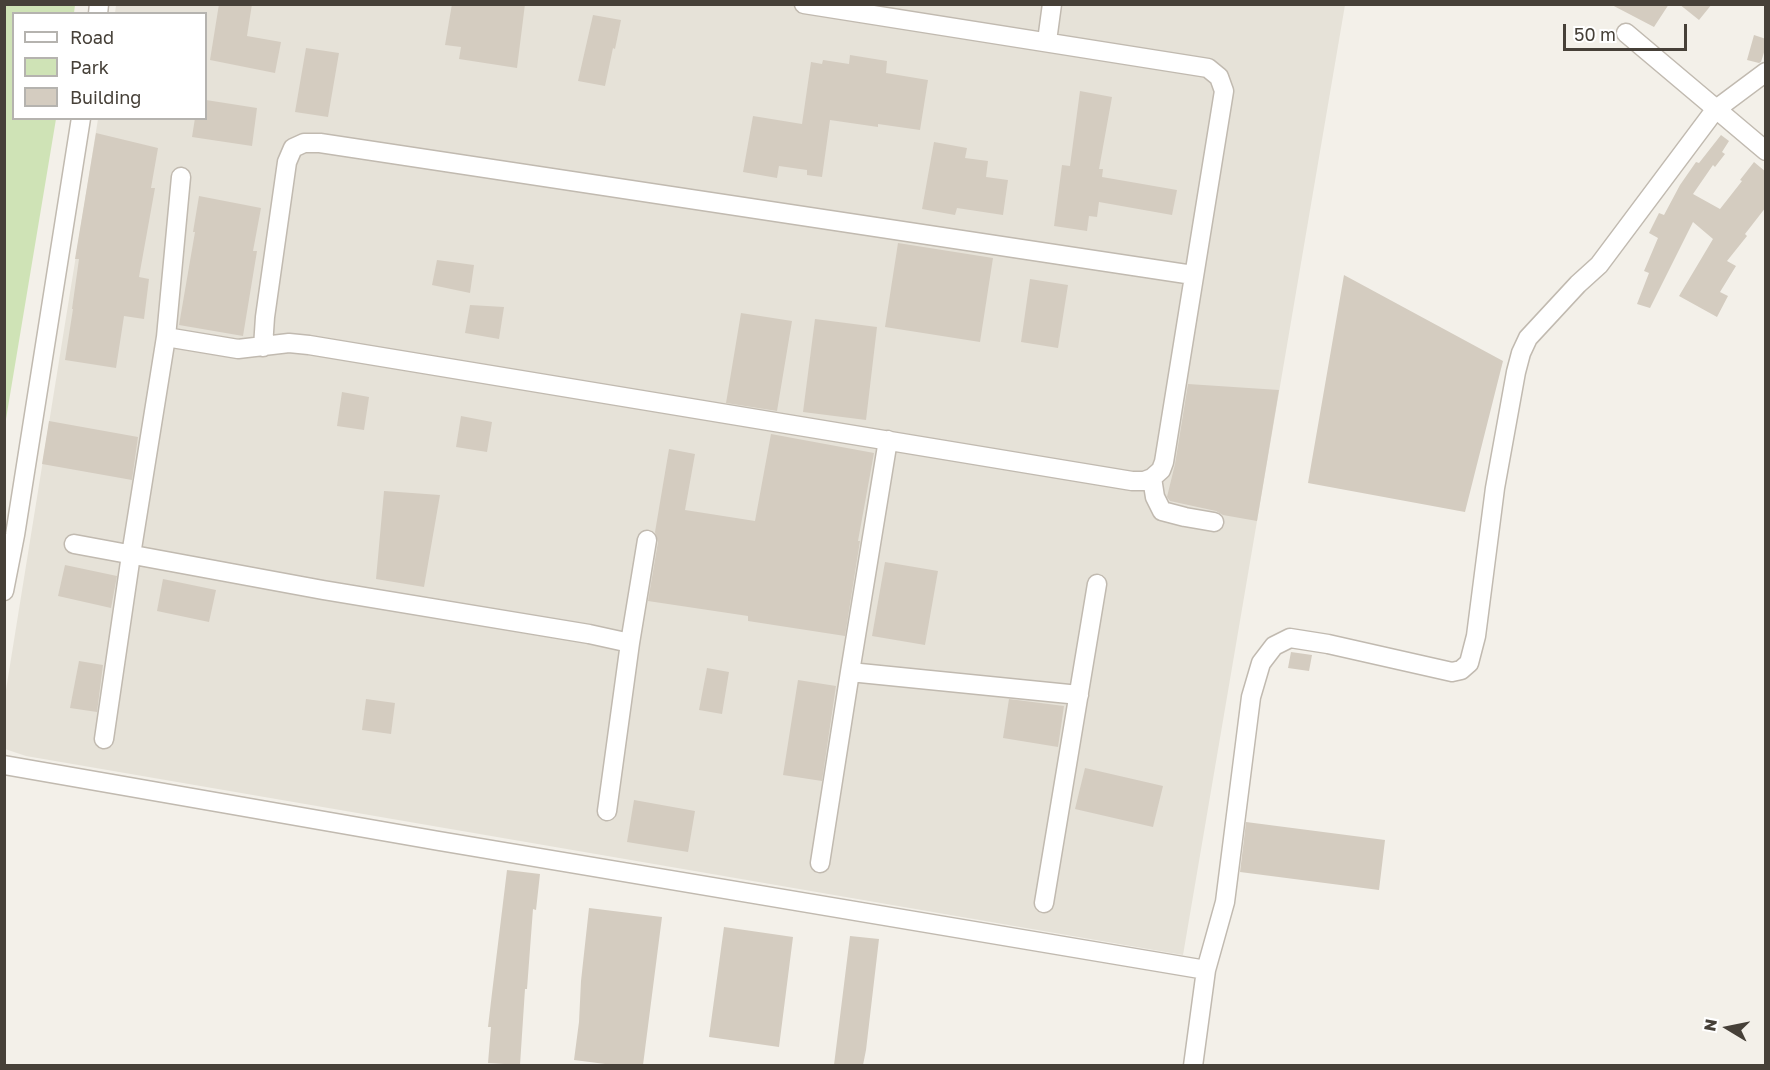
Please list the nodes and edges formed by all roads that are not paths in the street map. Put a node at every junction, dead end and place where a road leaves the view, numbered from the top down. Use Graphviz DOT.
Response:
graph roads {
  1 [pos="804,4"];
  2 [pos="1052,4"];
  3 [pos="1626,33"];
  4 [pos="1047,41"];
  5 [pos="1766,72"];
  6 [pos="1715,110"];
  7 [pos="81,120"];
  8 [pos="1766,151"];
  9 [pos="181,177"];
  10 [pos="1193,275"];
  11 [pos="166,337"];
  12 [pos="263,347"];
  13 [pos="888,440"];
  14 [pos="1152,478"];
  15 [pos="1214,522"];
  16 [pos="647,540"];
  17 [pos="74,544"];
  18 [pos="131,555"];
  19 [pos="1097,584"];
  20 [pos="4,591"];
  21 [pos="630,643"];
  22 [pos="850,672"];
  23 [pos="1079,695"];
  24 [pos="104,739"];
  25 [pos="4,765"];
  26 [pos="607,811"];
  27 [pos="820,863"];
  28 [pos="1044,903"];
  29 [pos="1206,970"];
  30 [pos="1193,1065"];
  1 -- 4 [label="street"];
  2 -- 4 [label="street"];
  3 -- 6 [label="street"];
  4 -- 10 [label="street"];
  5 -- 6 [label="street"];
  6 -- 8 [label="street"];
  6 -- 29 [label="street"];
  7 -- 20 [label="street"];
  9 -- 11 [label="street"];
  10 -- 12 [label="street"];
  10 -- 14 [label="street"];
  11 -- 12 [label="street"];
  11 -- 18 [label="street"];
  12 -- 13 [label="street"];
  13 -- 14 [label="street"];
  13 -- 22 [label="street"];
  14 -- 15 [label="street"];
  16 -- 21 [label="street"];
  17 -- 18 [label="street"];
  18 -- 21 [label="street"];
  18 -- 24 [label="street"];
  19 -- 23 [label="street"];
  21 -- 26 [label="street"];
  22 -- 23 [label="street"];
  22 -- 27 [label="street"];
  23 -- 28 [label="street"];
  25 -- 29 [label="street"];
  29 -- 30 [label="street"];
}
